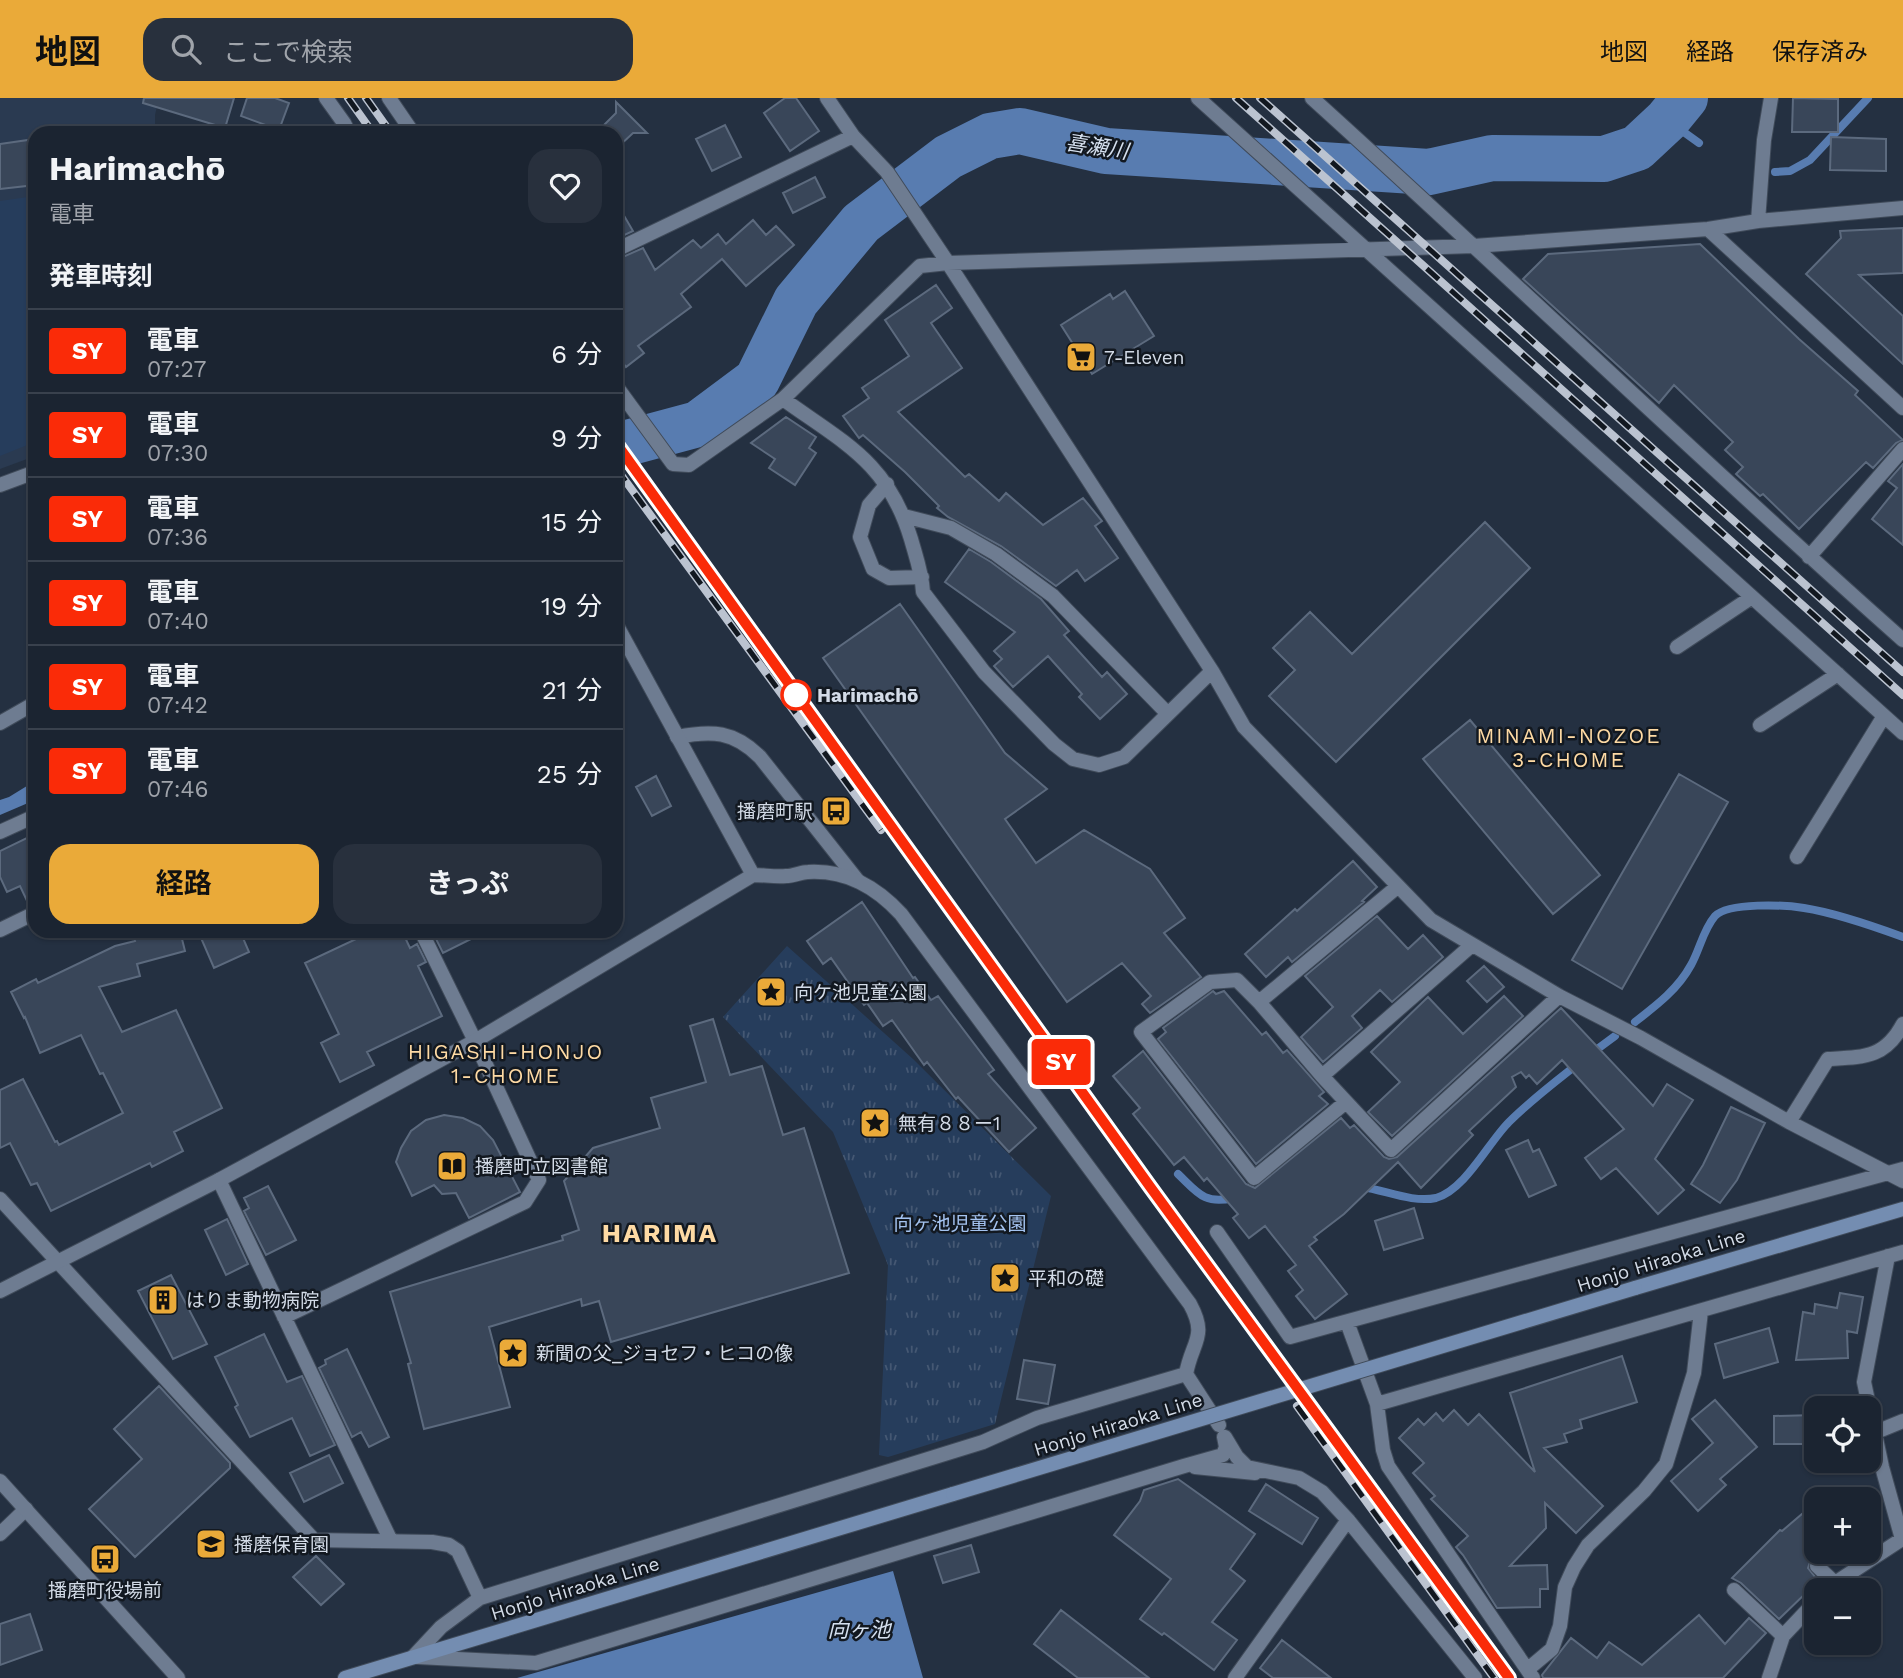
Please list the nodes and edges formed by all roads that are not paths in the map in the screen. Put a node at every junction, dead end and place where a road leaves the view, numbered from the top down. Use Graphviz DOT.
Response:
graph roads {
  1 [pos="326,98"];
  2 [pos="389,98"];
  3 [pos="827,98"];
  4 [pos="1198,98"];
  5 [pos="1312,98"];
  6 [pos="1771,98"];
  7 [pos="346,126"];
  8 [pos="408,126"];
  9 [pos="853,136"];
  10 [pos="1903,208"];
  11 [pos="1758,221"];
  12 [pos="1708,229"];
  13 [pos="1474,246"];
  14 [pos="623,247"];
  15 [pos="1364,249"];
  16 [pos="948,262"];
  17 [pos="623,396"];
  18 [pos="783,399"];
  19 [pos="1903,408"];
  20 [pos="1903,449"];
  21 [pos="28,475"];
  22 [pos="887,484"];
  23 [pos="0,485"];
  24 [pos="904,516"];
  25 [pos="1809,557"];
  26 [pos="922,576"];
  27 [pos="1752,597"];
  28 [pos="623,640"];
  29 [pos="1903,640"];
  30 [pos="1677,647"];
  31 [pos="1212,671"];
  32 [pos="1838,674"];
  33 [pos="28,708"];
  34 [pos="1168,714"];
  35 [pos="1884,716"];
  36 [pos="0,723"];
  37 [pos="1760,725"];
  38 [pos="1903,733"];
  39 [pos="677,737"];
  40 [pos="28,820"];
  41 [pos="0,832"];
  42 [pos="825,838"];
  43 [pos="1797,857"];
  44 [pos="821,873"];
  45 [pos="753,875"];
  46 [pos="858,881"];
  47 [pos="1397,887"];
  48 [pos="28,916"];
  49 [pos="0,930"];
  50 [pos="424,938"];
  51 [pos="1472,945"];
  52 [pos="1559,996"];
  53 [pos="1259,1002"];
  54 [pos="1903,1024"];
  55 [pos="475,1041"];
  56 [pos="1322,1076"];
  57 [pos="1346,1102"];
  58 [pos="1788,1122"];
  59 [pos="1903,1169"];
  60 [pos="1887,1172"];
  61 [pos="219,1180"];
  62 [pos="1903,1181"];
  63 [pos="0,1199"];
  64 [pos="1903,1209"];
  65 [pos="1217,1232"];
  66 [pos="1903,1252"];
  67 [pos="1888,1256"];
  68 [pos="58,1260"];
  69 [pos="0,1291"];
  70 [pos="1701,1311"];
  71 [pos="284,1317"];
  72 [pos="1347,1322"];
  73 [pos="1186,1374"];
  74 [pos="1867,1396"];
  75 [pos="1377,1404"];
  76 [pos="1903,1421"];
  77 [pos="1881,1430"];
  78 [pos="1222,1431"];
  79 [pos="1881,1462"];
  80 [pos="1184,1466"];
  81 [pos="1277,1474"];
  82 [pos="0,1481"];
  83 [pos="26,1509"];
  84 [pos="1348,1520"];
  85 [pos="0,1534"];
  86 [pos="391,1541"];
  87 [pos="1902,1543"];
  88 [pos="1817,1566"];
  89 [pos="1825,1578"];
  90 [pos="1846,1578"];
  91 [pos="1734,1590"];
  92 [pos="480,1598"];
  93 [pos="1804,1614"];
  94 [pos="1783,1636"];
  95 [pos="413,1657"];
  96 [pos="1531,1673"];
  97 [pos="178,1678"];
  98 [pos="345,1678"];
  99 [pos="1235,1678"];
  100 [pos="1475,1678"];
  101 [pos="1769,1678"];
  1 -- 7 [label="street"];
  2 -- 8 [label="street"];
  3 -- 9 [label="street"];
  4 -- 15 [label="street"];
  5 -- 13 [label="street"];
  6 -- 11 [label="street"];
  9 -- 14 [label="street"];
  9 -- 16 [label="street"];
  10 -- 11 [label="street"];
  11 -- 12 [label="street"];
  12 -- 13 [label="street"];
  12 -- 19 [label="street"];
  13 -- 15 [label="street"];
  13 -- 25 [label="street"];
  15 -- 16 [label="street"];
  15 -- 27 [label="street"];
  16 -- 18 [label="street"];
  16 -- 31 [label="street"];
  17 -- 18 [label="street"];
  18 -- 22 [label="street"];
  20 -- 25 [label="street"];
  21 -- 23 [label="street"];
  22 -- 24 [label="street"];
  22 -- 26 [label="street"];
  24 -- 26 [label="street"];
  24 -- 34 [label="street"];
  25 -- 29 [label="street"];
  26 -- 34 [label="street"];
  27 -- 30 [label="street"];
  27 -- 32 [label="street"];
  28 -- 39 [label="street"];
  31 -- 34 [label="street"];
  31 -- 47 [label="street"];
  32 -- 35 [label="street"];
  32 -- 37 [label="street"];
  33 -- 36 [label="street"];
  35 -- 38 [label="street"];
  35 -- 43 [label="street"];
  39 -- 42 [label="street"];
  39 -- 45 [label="street"];
  40 -- 41 [label="street"];
  42 -- 44 [label="street"];
  42 -- 46 [label="street"];
  44 -- 45 [label="street"];
  44 -- 46 [label="street"];
  45 -- 55 [label="street"];
  46 -- 73 [label="street"];
  47 -- 51 [label="street"];
  47 -- 53 [label="street"];
  48 -- 49 [label="street"];
  50 -- 55 [label="street"];
  51 -- 52 [label="street"];
  51 -- 56 [label="street"];
  52 -- 57 [label="street"];
  52 -- 58 [label="street"];
  53 -- 56 [label="street"];
  53 -- 57 [label="street"];
  54 -- 58 [label="street"];
  55 -- 61 [label="street"];
  55 -- 71 [label="street"];
  56 -- 57 [label="street"];
  58 -- 60 [label="street"];
  59 -- 60 [label="street"];
  60 -- 62 [label="street"];
  60 -- 72 [label="street"];
  61 -- 68 [label="street"];
  61 -- 71 [label="street"];
  63 -- 68 [label="street"];
  64 -- 95 [label="main road, Honjo Hiraoka Line, bridge"];
  65 -- 72 [label="street"];
  66 -- 67 [label="street"];
  67 -- 70 [label="street"];
  67 -- 74 [label="street"];
  68 -- 69 [label="street"];
  68 -- 86 [label="street"];
  70 -- 75 [label="street"];
  70 -- 96 [label="street"];
  71 -- 86 [label="street"];
  72 -- 75 [label="street"];
  73 -- 78 [label="street"];
  73 -- 92 [label="street"];
  75 -- 96 [label="street"];
  76 -- 77 [label="street"];
  78 -- 80 [label="street"];
  78 -- 81 [label="street"];
  79 -- 87 [label="street"];
  80 -- 81 [label="street"];
  80 -- 95 [label="street"];
  81 -- 84 [label="street"];
  82 -- 83 [label="street"];
  83 -- 85 [label="street"];
  83 -- 97 [label="street"];
  84 -- 99 [label="street"];
  84 -- 100 [label="street"];
  86 -- 92 [label="street"];
  87 -- 90 [label="street"];
  88 -- 89 [label="street"];
  91 -- 94 [label="street"];
  92 -- 95 [label="street"];
  93 -- 94 [label="street"];
  94 -- 101 [label="street"];
  95 -- 98 [label="main road, Honjo Hiraoka Line"];
}
